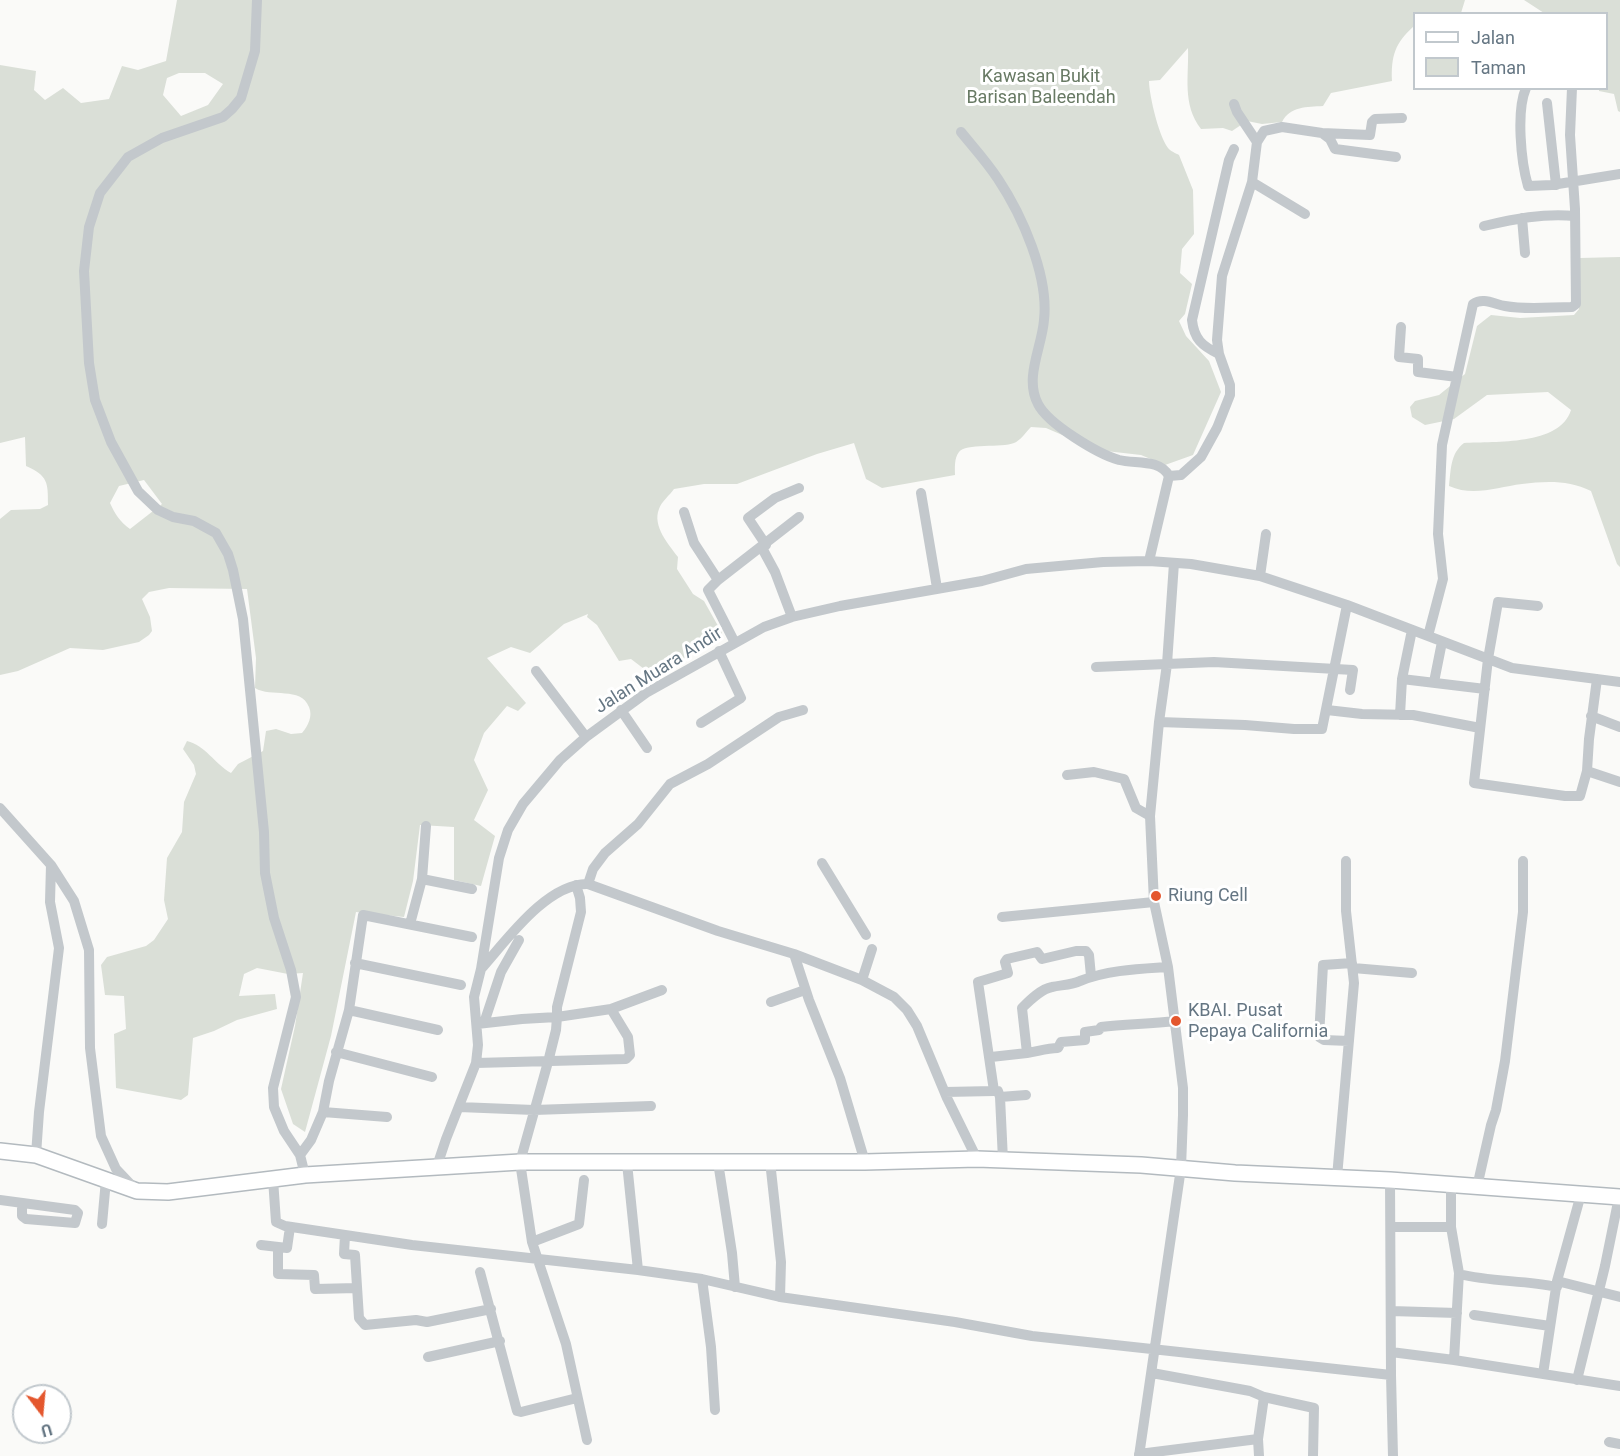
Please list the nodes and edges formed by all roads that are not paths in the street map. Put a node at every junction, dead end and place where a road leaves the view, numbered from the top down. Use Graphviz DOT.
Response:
graph roads {
  1 [pos="257,0"];
  2 [pos="1525,90"];
  3 [pos="1572,90"];
  4 [pos="1547,103"];
  5 [pos="1234,104"];
  6 [pos="1402,118"];
  7 [pos="962,132"];
  8 [pos="1322,133"];
  9 [pos="1257,142"];
  10 [pos="1234,149"];
  11 [pos="1396,157"];
  12 [pos="1620,174"];
  13 [pos="1574,181"];
  14 [pos="1252,182"];
  15 [pos="1556,184"];
  16 [pos="1305,214"];
  17 [pos="1575,216"];
  18 [pos="1522,218"];
  19 [pos="1484,226"];
  20 [pos="1525,253"];
  21 [pos="1401,327"];
  22 [pos="1219,354"];
  23 [pos="1457,378"];
  24 [pos="1169,476"];
  25 [pos="799,488"];
  26 [pos="921,494"];
  27 [pos="684,512"];
  28 [pos="799,517"];
  29 [pos="1266,534"];
  30 [pos="764,546"];
  31 [pos="1149,561"];
  32 [pos="1174,563"];
  33 [pos="1260,576"];
  34 [pos="718,580"];
  35 [pos="938,588"];
  36 [pos="1347,605"];
  37 [pos="1538,606"];
  38 [pos="792,617"];
  39 [pos="1412,630"];
  40 [pos="1428,636"];
  41 [pos="735,642"];
  42 [pos="1442,642"];
  43 [pos="719,651"];
  44 [pos="1488,659"];
  45 [pos="1167,664"];
  46 [pos="1096,667"];
  47 [pos="1334,669"];
  48 [pos="536,671"];
  49 [pos="1402,679"];
  50 [pos="1597,679"];
  51 [pos="1434,682"];
  52 [pos="1620,682"];
  53 [pos="1485,689"];
  54 [pos="1350,690"];
  55 [pos="621,710"];
  56 [pos="803,710"];
  57 [pos="1327,710"];
  58 [pos="1400,715"];
  59 [pos="1591,716"];
  60 [pos="1159,722"];
  61 [pos="700,723"];
  62 [pos="1480,728"];
  63 [pos="1620,728"];
  64 [pos="586,737"];
  65 [pos="646,748"];
  66 [pos="1587,771"];
  67 [pos="1067,775"];
  68 [pos="1620,782"];
  69 [pos="0,808"];
  70 [pos="1150,816"];
  71 [pos="426,826"];
  72 [pos="1346,861"];
  73 [pos="1523,861"];
  74 [pos="822,863"];
  75 [pos="51,865"];
  76 [pos="422,879"];
  77 [pos="588,884"];
  78 [pos="576,885"];
  79 [pos="472,889"];
  80 [pos="1154,902"];
  81 [pos="1002,917"];
  82 [pos="410,924"];
  83 [pos="866,936"];
  84 [pos="472,937"];
  85 [pos="519,940"];
  86 [pos="872,949"];
  87 [pos="794,954"];
  88 [pos="355,963"];
  89 [pos="1353,965"];
  90 [pos="1168,966"];
  91 [pos="481,969"];
  92 [pos="1412,973"];
  93 [pos="1091,976"];
  94 [pos="862,980"];
  95 [pos="460,984"];
  96 [pos="662,990"];
  97 [pos="805,990"];
  98 [pos="771,1002"];
  99 [pos="611,1009"];
  100 [pos="349,1010"];
  101 [pos="557,1017"];
  102 [pos="1175,1021"];
  103 [pos="481,1024"];
  104 [pos="438,1030"];
  105 [pos="1349,1041"];
  106 [pos="336,1053"];
  107 [pos="1027,1053"];
  108 [pos="991,1057"];
  109 [pos="548,1062"];
  110 [pos="476,1063"];
  111 [pos="432,1077"];
  112 [pos="945,1092"];
  113 [pos="997,1094"];
  114 [pos="1026,1095"];
  115 [pos="651,1106"];
  116 [pos="459,1107"];
  117 [pos="534,1110"];
  118 [pos="323,1112"];
  119 [pos="387,1117"];
  120 [pos="0,1151"];
  121 [pos="36,1155"];
  122 [pos="300,1155"];
  123 [pos="977,1159"];
  124 [pos="1003,1160"];
  125 [pos="770,1161"];
  126 [pos="520,1162"];
  127 [pos="718,1162"];
  128 [pos="864,1162"];
  129 [pos="627,1163"];
  130 [pos="437,1166"];
  131 [pos="1181,1168"];
  132 [pos="305,1175"];
  133 [pos="1337,1177"];
  134 [pos="273,1179"];
  135 [pos="106,1180"];
  136 [pos="584,1180"];
  137 [pos="1390,1180"];
  138 [pos="1451,1184"];
  139 [pos="1477,1187"];
  140 [pos="137,1191"];
  141 [pos="1581,1194"];
  142 [pos="1620,1197"];
  143 [pos="0,1200"];
  144 [pos="22,1203"];
  145 [pos="102,1224"];
  146 [pos="290,1227"];
  147 [pos="1391,1227"];
  148 [pos="1451,1227"];
  149 [pos="345,1235"];
  150 [pos="532,1242"];
  151 [pos="261,1245"];
  152 [pos="278,1248"];
  153 [pos="538,1259"];
  154 [pos="638,1270"];
  155 [pos="480,1272"];
  156 [pos="1459,1274"];
  157 [pos="702,1280"];
  158 [pos="1557,1284"];
  159 [pos="735,1287"];
  160 [pos="357,1288"];
  161 [pos="1598,1292"];
  162 [pos="780,1297"];
  163 [pos="1620,1297"];
  164 [pos="491,1309"];
  165 [pos="1391,1311"];
  166 [pos="1457,1313"];
  167 [pos="1474,1315"];
  168 [pos="1550,1326"];
  169 [pos="500,1341"];
  170 [pos="1154,1349"];
  171 [pos="1391,1352"];
  172 [pos="429,1357"];
  173 [pos="1454,1360"];
  174 [pos="1152,1373"];
  175 [pos="1544,1374"];
  176 [pos="1391,1375"];
  177 [pos="1577,1380"];
  178 [pos="1620,1386"];
  179 [pos="1264,1397"];
  180 [pos="577,1398"];
  181 [pos="715,1410"];
  182 [pos="1257,1439"];
  183 [pos="587,1440"];
  184 [pos="1139,1455"];
  185 [pos="1258,1456"];
  186 [pos="1313,1456"];
  187 [pos="1394,1456"];
  1 -- 122 [label="street"];
  2 -- 15 [label="street"];
  3 -- 13 [label="street"];
  4 -- 15 [label="street"];
  5 -- 9 [label="street"];
  6 -- 8 [label="street"];
  7 -- 24 [label="street"];
  8 -- 9 [label="street"];
  8 -- 11 [label="street"];
  9 -- 14 [label="street"];
  10 -- 22 [label="street"];
  12 -- 13 [label="street"];
  13 -- 15 [label="street"];
  13 -- 17 [label="street"];
  14 -- 16 [label="street"];
  14 -- 22 [label="street"];
  17 -- 18 [label="street"];
  17 -- 23 [label="street"];
  18 -- 19 [label="street"];
  18 -- 20 [label="street"];
  21 -- 23 [label="street"];
  22 -- 24 [label="street"];
  23 -- 40 [label="street"];
  24 -- 31 [label="street"];
  25 -- 30 [label="street"];
  26 -- 35 [label="street"];
  27 -- 34 [label="street"];
  28 -- 30 [label="street"];
  29 -- 33 [label="street"];
  30 -- 34 [label="street"];
  30 -- 38 [label="street"];
  31 -- 32 [label="street, Jalan Muara Andir"];
  31 -- 35 [label="street, Jalan Muara Andir"];
  32 -- 33 [label="street, Jalan Muara Andir"];
  32 -- 45 [label="street"];
  33 -- 36 [label="street, Jalan Muara Andir"];
  34 -- 41 [label="street"];
  35 -- 38 [label="street, Jalan Muara Andir"];
  36 -- 39 [label="street, Jalan Muara Andir"];
  36 -- 47 [label="street"];
  37 -- 44 [label="street"];
  38 -- 41 [label="street, Jalan Muara Andir"];
  39 -- 40 [label="street, Jalan Muara Andir"];
  39 -- 49 [label="street"];
  40 -- 42 [label="street, Jalan Muara Andir"];
  41 -- 43 [label="street, Jalan Muara Andir"];
  42 -- 44 [label="street, Jalan Muara Andir"];
  42 -- 51 [label="street"];
  43 -- 55 [label="street, Jalan Muara Andir"];
  43 -- 61 [label="street"];
  44 -- 50 [label="street, Jalan Muara Andir"];
  44 -- 53 [label="street"];
  45 -- 46 [label="street"];
  45 -- 47 [label="street"];
  45 -- 60 [label="street"];
  47 -- 54 [label="street"];
  47 -- 57 [label="street"];
  48 -- 64 [label="street"];
  49 -- 51 [label="street"];
  49 -- 58 [label="street"];
  50 -- 52 [label="street, Jalan Muara Andir"];
  50 -- 59 [label="street"];
  51 -- 53 [label="street"];
  53 -- 62 [label="street"];
  55 -- 64 [label="street, Jalan Muara Andir"];
  55 -- 65 [label="street"];
  56 -- 77 [label="street"];
  57 -- 58 [label="street"];
  57 -- 60 [label="street"];
  58 -- 62 [label="street"];
  59 -- 63 [label="street"];
  59 -- 66 [label="street"];
  60 -- 70 [label="street"];
  62 -- 66 [label="street"];
  64 -- 91 [label="street, Jalan Muara Andir"];
  66 -- 68 [label="street"];
  67 -- 70 [label="street"];
  69 -- 75 [label="street"];
  70 -- 80 [label="street"];
  71 -- 76 [label="street"];
  72 -- 89 [label="street"];
  73 -- 139 [label="street"];
  74 -- 83 [label="street"];
  75 -- 121 [label="street"];
  75 -- 140 [label="street"];
  76 -- 79 [label="street"];
  76 -- 82 [label="street"];
  77 -- 78 [label="street"];
  77 -- 87 [label="street"];
  78 -- 91 [label="street"];
  78 -- 101 [label="street"];
  80 -- 81 [label="street"];
  80 -- 90 [label="street"];
  82 -- 84 [label="street"];
  82 -- 88 [label="street"];
  85 -- 103 [label="street"];
  86 -- 94 [label="street"];
  87 -- 94 [label="street"];
  87 -- 97 [label="street"];
  88 -- 95 [label="street"];
  88 -- 100 [label="street"];
  89 -- 92 [label="street"];
  89 -- 105 [label="street"];
  89 -- 105 [label="street"];
  90 -- 93 [label="street"];
  90 -- 102 [label="street"];
  91 -- 103 [label="street, Jalan Muara Andir"];
  93 -- 107 [label="street"];
  93 -- 108 [label="street"];
  94 -- 112 [label="street"];
  96 -- 99 [label="street"];
  97 -- 98 [label="street"];
  97 -- 128 [label="street"];
  99 -- 101 [label="street"];
  99 -- 109 [label="street"];
  100 -- 104 [label="street"];
  100 -- 106 [label="street"];
  101 -- 103 [label="street"];
  101 -- 109 [label="street"];
  102 -- 107 [label="street"];
  102 -- 131 [label="street"];
  103 -- 110 [label="street, Jalan Muara Andir"];
  105 -- 133 [label="street"];
  106 -- 111 [label="street"];
  106 -- 118 [label="street"];
  107 -- 108 [label="street"];
  108 -- 113 [label="street"];
  109 -- 110 [label="street"];
  109 -- 117 [label="street"];
  110 -- 116 [label="street, Jalan Muara Andir"];
  112 -- 113 [label="street"];
  112 -- 123 [label="street"];
  113 -- 114 [label="street"];
  113 -- 124 [label="street"];
  115 -- 117 [label="street"];
  116 -- 117 [label="street"];
  116 -- 130 [label="street, Jalan Muara Andir"];
  117 -- 126 [label="street"];
  118 -- 119 [label="street"];
  118 -- 122 [label="street"];
  120 -- 121 [label="main road"];
  121 -- 135 [label="main road"];
  122 -- 132 [label="street"];
  123 -- 124 [label="main road"];
  123 -- 128 [label="main road"];
  124 -- 131 [label="main road"];
  125 -- 127 [label="main road"];
  125 -- 128 [label="main road"];
  125 -- 162 [label="street"];
  126 -- 129 [label="main road"];
  126 -- 130 [label="main road"];
  126 -- 150 [label="street"];
  127 -- 129 [label="main road"];
  127 -- 159 [label="street"];
  129 -- 154 [label="street"];
  130 -- 132 [label="main road"];
  131 -- 133 [label="main road"];
  131 -- 170 [label="street"];
  132 -- 134 [label="main road"];
  133 -- 137 [label="main road"];
  134 -- 140 [label="main road"];
  134 -- 146 [label="street"];
  135 -- 140 [label="main road"];
  135 -- 145 [label="street"];
  136 -- 150 [label="street"];
  137 -- 138 [label="main road"];
  137 -- 147 [label="street"];
  138 -- 139 [label="main road"];
  138 -- 148 [label="street"];
  139 -- 141 [label="main road"];
  141 -- 142 [label="main road"];
  141 -- 158 [label="street"];
  142 -- 161 [label="street"];
  143 -- 144 [label="street"];
  144 -- 144 [label="street"];
  146 -- 149 [label="street"];
  146 -- 152 [label="street"];
  147 -- 148 [label="street"];
  147 -- 165 [label="street"];
  148 -- 156 [label="street"];
  149 -- 153 [label="street"];
  149 -- 160 [label="street"];
  150 -- 153 [label="street"];
  151 -- 152 [label="street"];
  152 -- 160 [label="street"];
  153 -- 154 [label="street"];
  153 -- 180 [label="street"];
  154 -- 157 [label="street"];
  155 -- 164 [label="street"];
  156 -- 158 [label="street"];
  156 -- 166 [label="street"];
  157 -- 159 [label="street"];
  157 -- 181 [label="street"];
  158 -- 161 [label="street"];
  158 -- 168 [label="street"];
  159 -- 162 [label="street"];
  160 -- 164 [label="street"];
  161 -- 163 [label="street"];
  161 -- 177 [label="street"];
  162 -- 170 [label="street"];
  164 -- 169 [label="street"];
  165 -- 166 [label="street"];
  165 -- 171 [label="street"];
  166 -- 173 [label="street"];
  167 -- 168 [label="street"];
  168 -- 175 [label="street"];
  169 -- 172 [label="street"];
  169 -- 180 [label="street"];
  170 -- 174 [label="street"];
  170 -- 176 [label="street"];
  171 -- 173 [label="street"];
  171 -- 176 [label="street"];
  173 -- 175 [label="street"];
  174 -- 179 [label="street"];
  174 -- 184 [label="street"];
  175 -- 177 [label="street"];
  176 -- 187 [label="street"];
  177 -- 178 [label="street"];
  179 -- 182 [label="street"];
  179 -- 186 [label="street"];
  180 -- 183 [label="street"];
  182 -- 184 [label="street"];
  182 -- 185 [label="street"];
}
